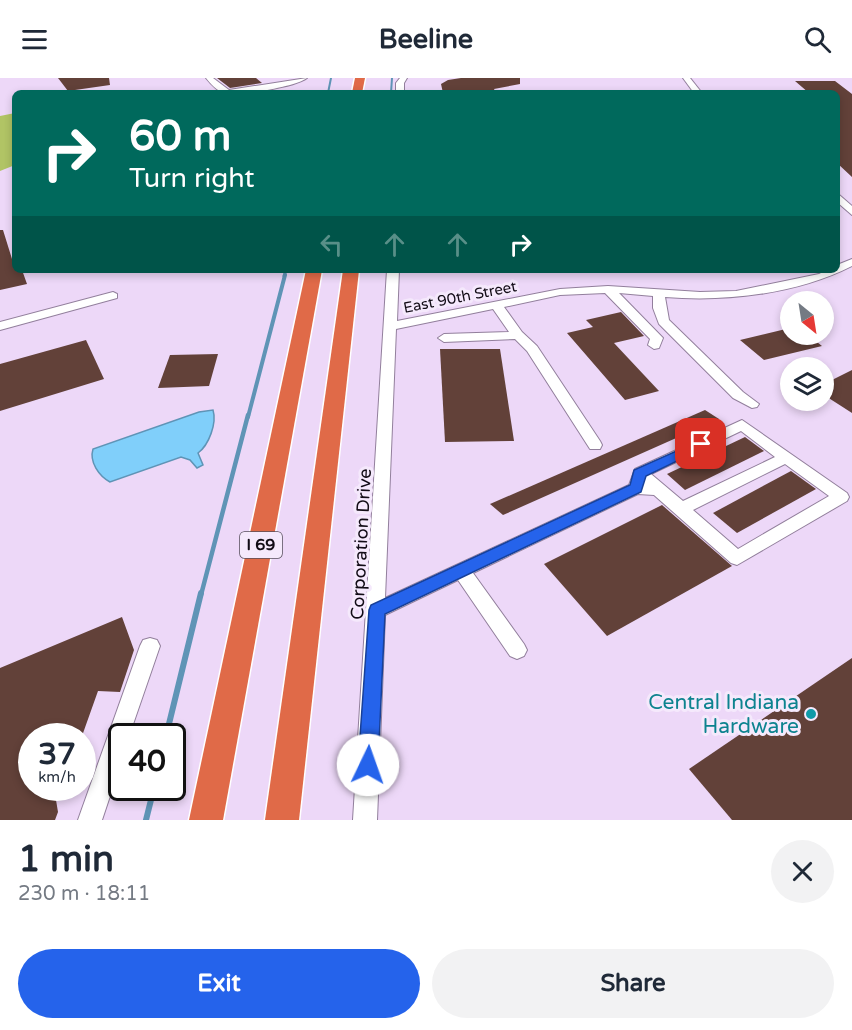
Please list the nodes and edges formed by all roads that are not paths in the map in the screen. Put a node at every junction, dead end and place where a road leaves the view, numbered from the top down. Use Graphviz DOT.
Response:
graph roads {
  1 [pos="210,78"];
  2 [pos="304,78"];
  3 [pos="686,78"];
  4 [pos="222,90"];
  5 [pos="242,90"];
  6 [pos="696,90"];
  7 [pos="840,199"];
  8 [pos="852,212"];
  9 [pos="313,273"];
  10 [pos="351,273"];
  11 [pos="393,273"];
  12 [pos="832,273"];
  13 [pos="608,289"];
  14 [pos="659,293"];
  15 [pos="113,296"];
  16 [pos="496,305"];
  17 [pos="0,326"];
  18 [pos="391,326"];
  19 [pos="518,335"];
  20 [pos="444,338"];
  21 [pos="654,345"];
  22 [pos="752,404"];
  23 [pos="595,445"];
  24 [pos="787,457"];
  25 [pos="638,481"];
  26 [pos="681,509"];
  27 [pos="462,571"];
  28 [pos="377,610"];
  29 [pos="150,646"];
  30 [pos="517,650"];
  31 [pos="90,820"];
  32 [pos="206,820"];
  33 [pos="282,820"];
  34 [pos="365,820"];
  1 -- 4 [label="street"];
  2 -- 5 [label="street"];
  3 -- 6 [label="street"];
  7 -- 8 [label="street"];
  9 -- 32 [label="highway, I 69"];
  10 -- 33 [label="highway"];
  11 -- 18 [label="street, Corporation Drive"];
  12 -- 14 [label="street, East 90th Street"];
  13 -- 14 [label="street, East 90th Street"];
  13 -- 16 [label="street, East 90th Street"];
  13 -- 21 [label="street"];
  14 -- 22 [label="street"];
  15 -- 17 [label="street"];
  16 -- 18 [label="street, East 90th Street"];
  16 -- 19 [label="street"];
  18 -- 28 [label="street, Corporation Drive"];
  19 -- 20 [label="street"];
  19 -- 23 [label="street"];
  24 -- 25 [label="street"];
  24 -- 26 [label="street"];
  24 -- 26 [label="street"];
  25 -- 26 [label="street"];
  25 -- 27 [label="street"];
  27 -- 28 [label="street"];
  27 -- 30 [label="street"];
  28 -- 34 [label="street, Corporation Drive"];
  29 -- 31 [label="street"];
}
